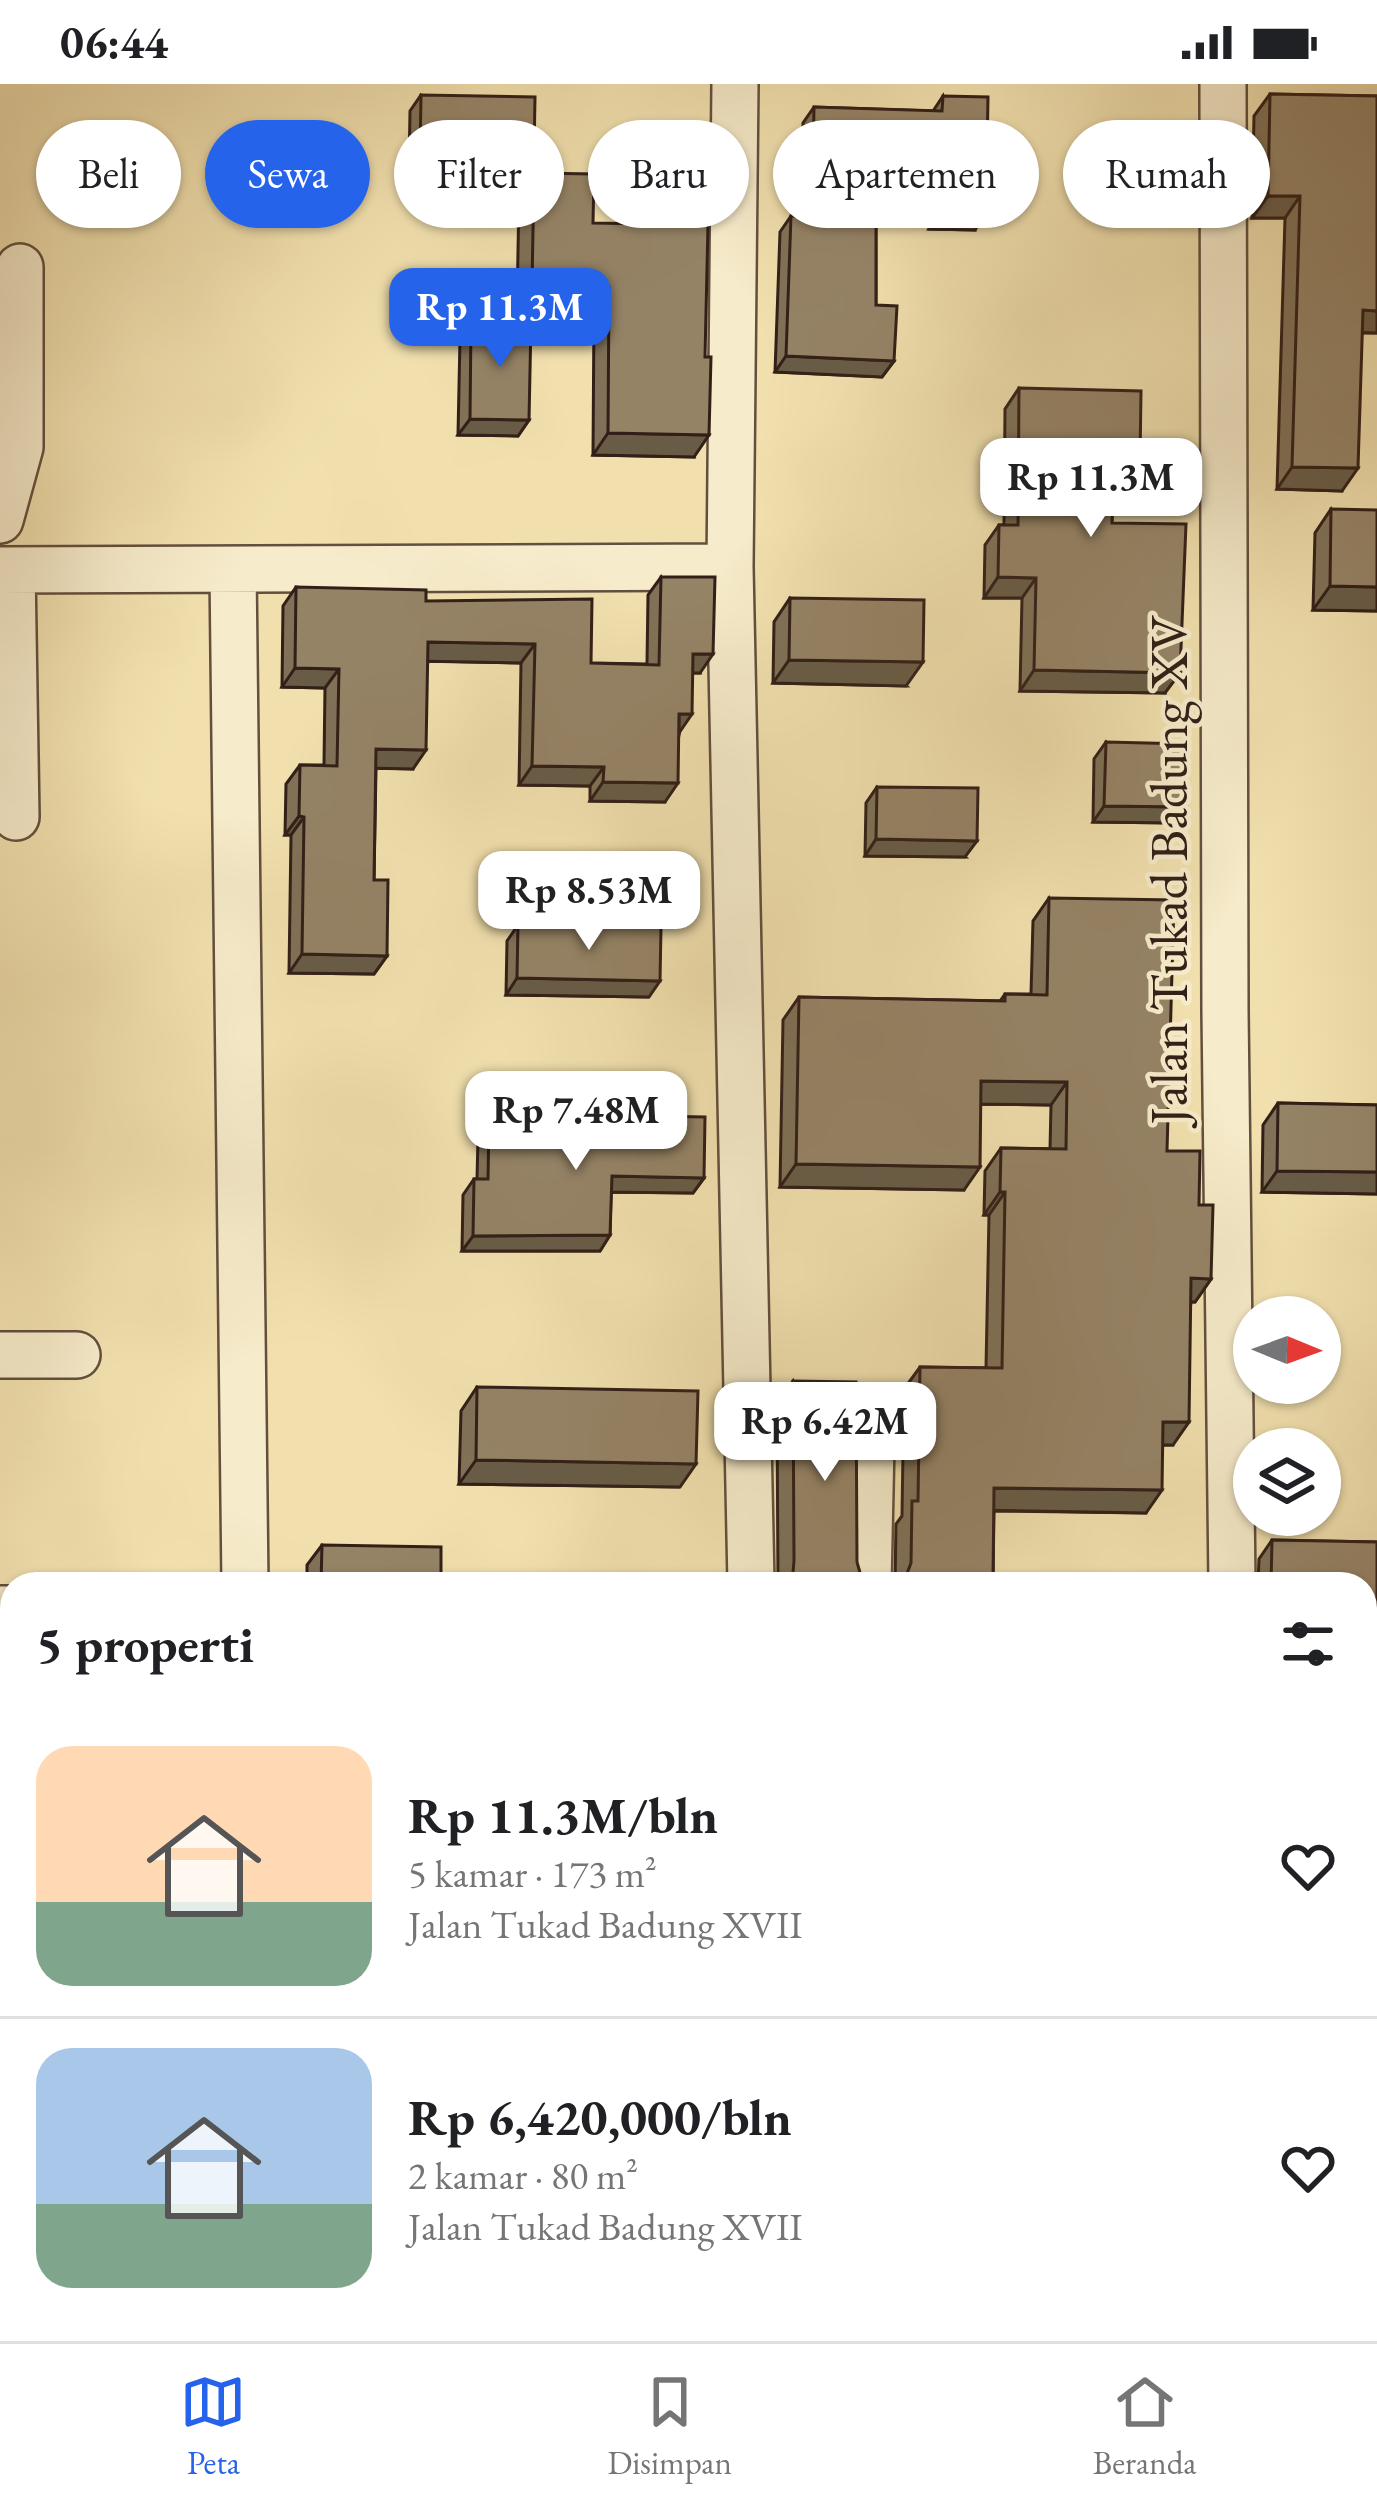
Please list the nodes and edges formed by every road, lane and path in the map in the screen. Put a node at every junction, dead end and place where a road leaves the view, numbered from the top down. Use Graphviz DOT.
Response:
graph roads {
  1 [pos="735,84"];
  2 [pos="1223,84"];
  3 [pos="20,267"];
  4 [pos="0,520"];
  5 [pos="730,566"];
  6 [pos="6,570"];
  7 [pos="233,570"];
  8 [pos="16,817"];
  9 [pos="0,1355"];
  10 [pos="77,1355"];
  11 [pos="872,1444"];
  12 [pos="245,1572"];
  13 [pos="752,1572"];
  14 [pos="868,1572"];
  15 [pos="1232,1572"];
  1 -- 5 [label="street"];
  2 -- 15 [label="street, Jalan Tukad Badung XV"];
  3 -- 4 [label="street"];
  5 -- 7 [label="street"];
  5 -- 13 [label="street"];
  6 -- 7 [label="street"];
  6 -- 8 [label="street"];
  7 -- 12 [label="street"];
  9 -- 10 [label="street"];
  11 -- 14 [label="street"];
}
